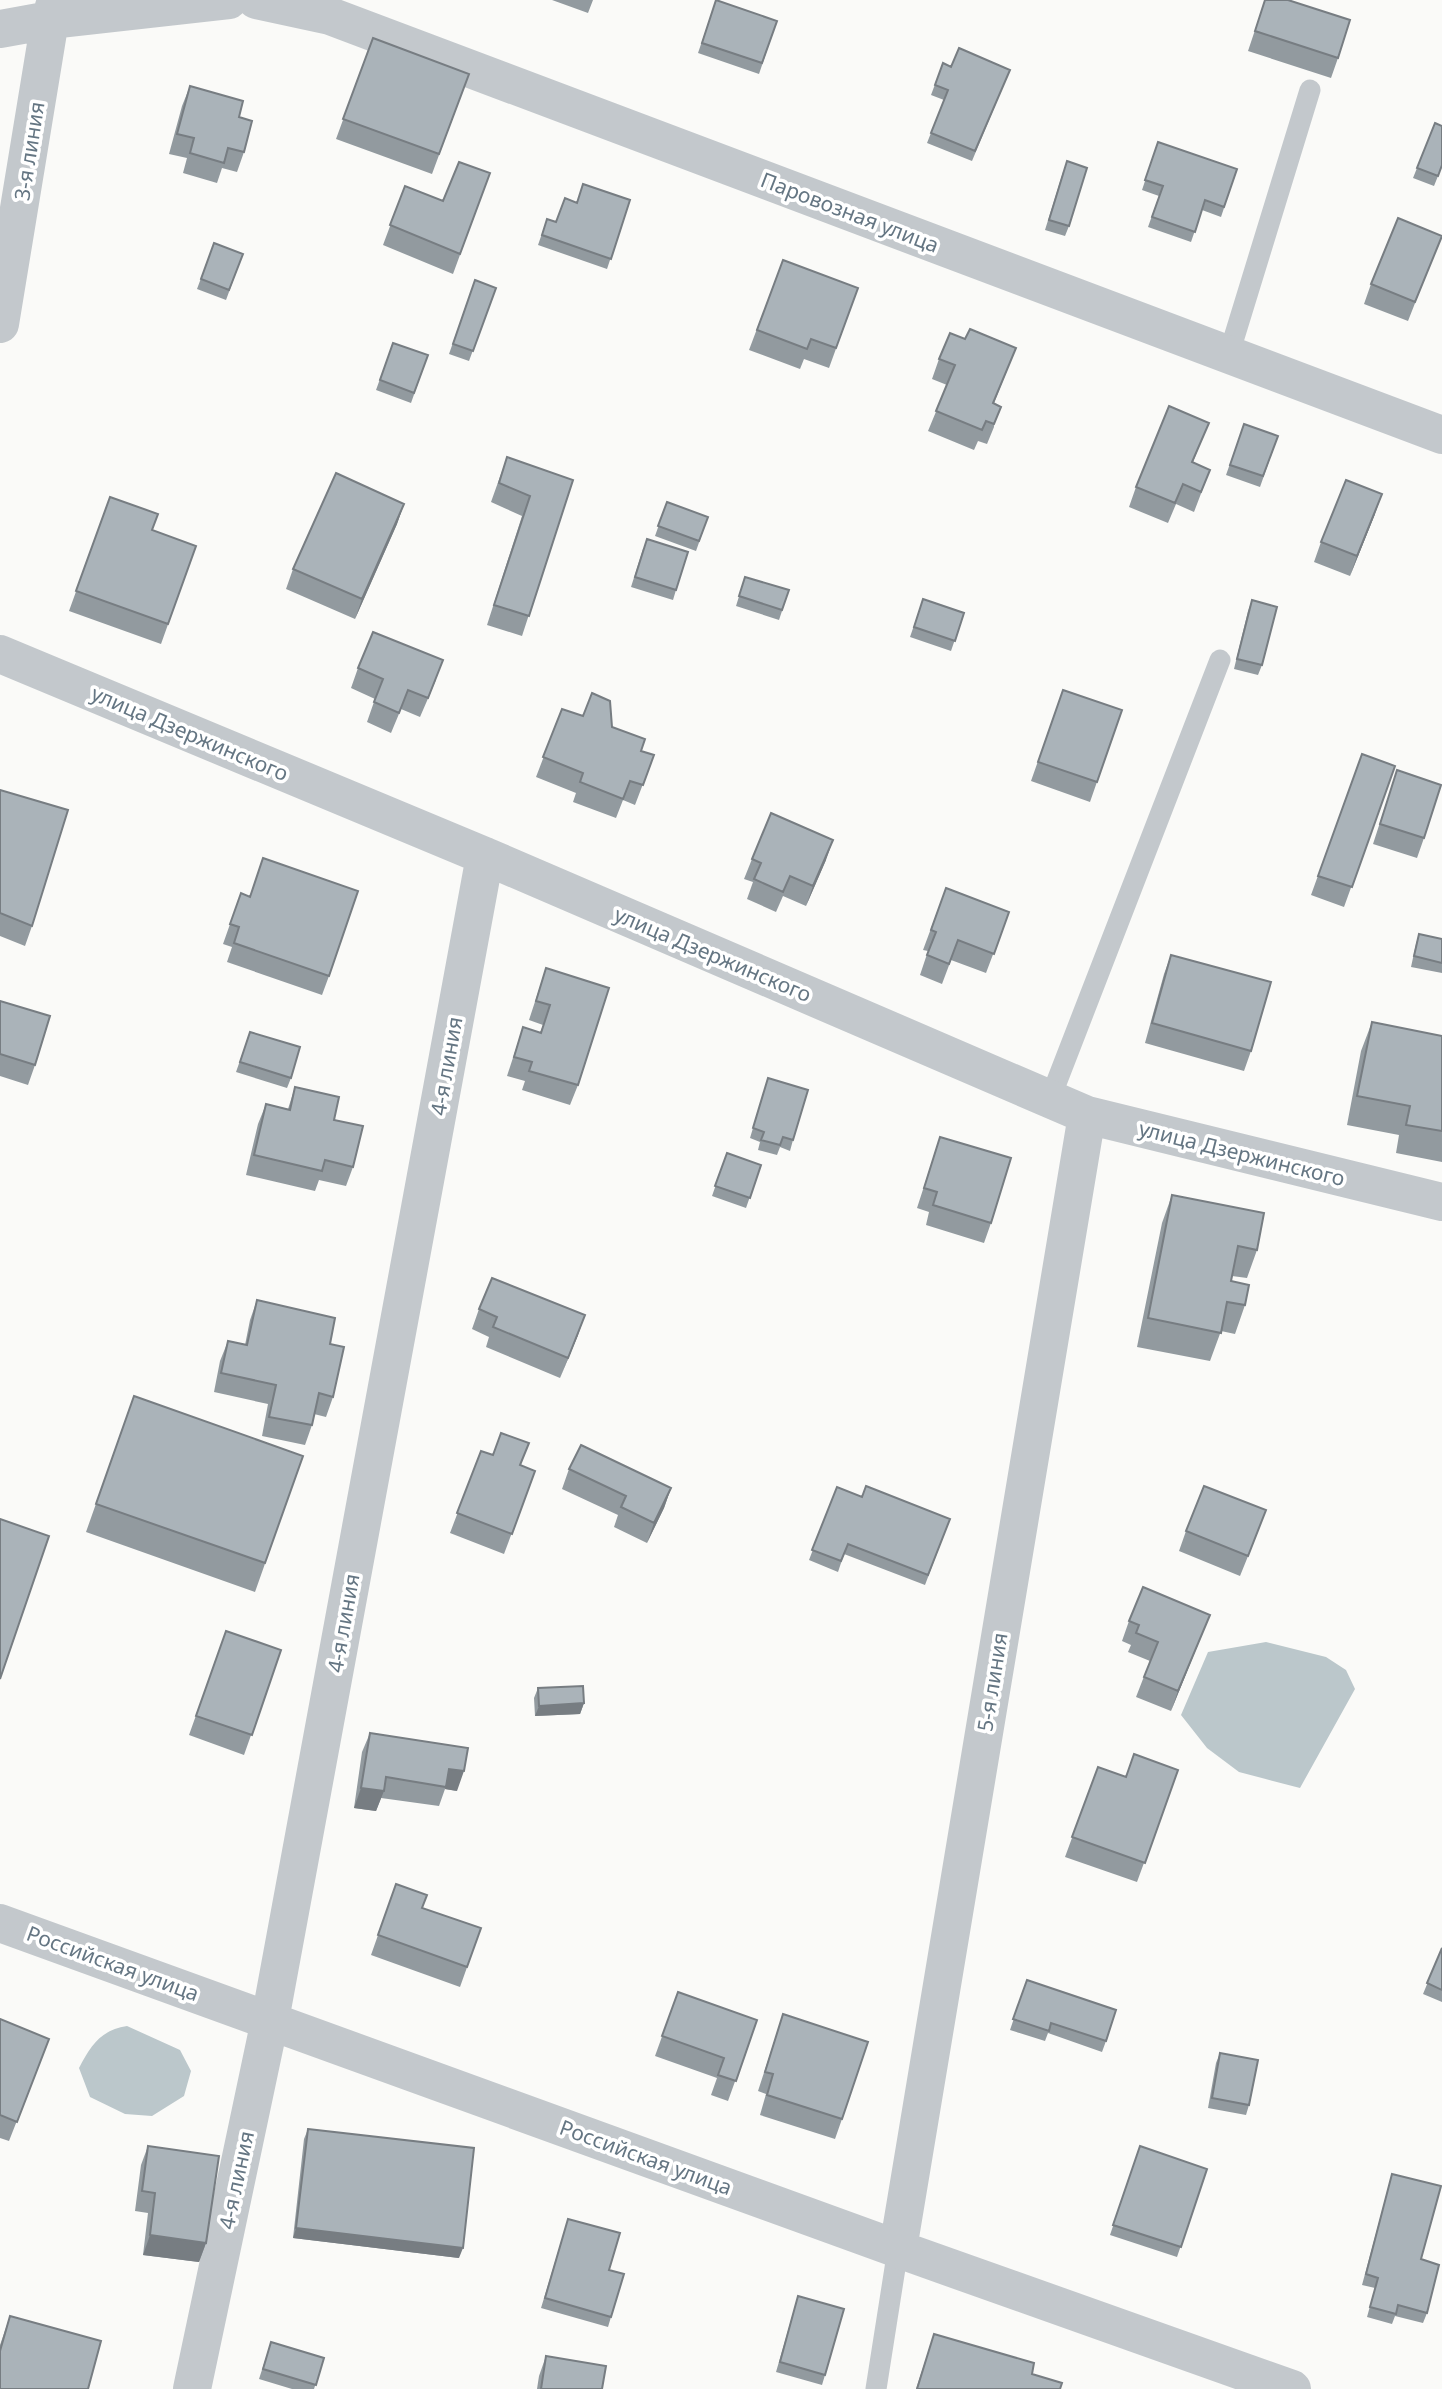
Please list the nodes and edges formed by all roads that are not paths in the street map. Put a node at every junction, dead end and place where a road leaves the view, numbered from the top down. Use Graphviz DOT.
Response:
graph roads {
  1 [pos="229,0"];
  2 [pos="256,0"];
  3 [pos="53,10"];
  4 [pos="0,29"];
  5 [pos="1310,90"];
  6 [pos="0,324"];
  7 [pos="1228,354"];
  8 [pos="1442,435"];
  9 [pos="0,654"];
  10 [pos="1220,660"];
  11 [pos="485,856"];
  12 [pos="1050,1099"];
  13 [pos="1087,1115"];
  14 [pos="1442,1202"];
  15 [pos="0,1923"];
  16 [pos="270,2020"];
  17 [pos="898,2249"];
  18 [pos="192,2389"];
  19 [pos="876,2389"];
  20 [pos="1292,2389"];
  1 -- 3 [label="street"];
  2 -- 7 [label="street, Паровозная улица"];
  3 -- 4 [label="street"];
  3 -- 6 [label="street, 3-я линия"];
  5 -- 7 [label="lane"];
  7 -- 8 [label="street, Паровозная улица"];
  9 -- 11 [label="street, улица Дзержинского"];
  10 -- 12 [label="lane"];
  11 -- 12 [label="street, улица Дзержинского"];
  11 -- 16 [label="street, 4-я линия"];
  12 -- 13 [label="street, улица Дзержинского"];
  13 -- 14 [label="street, улица Дзержинского"];
  13 -- 17 [label="street, 5-я линия"];
  15 -- 16 [label="street, Российская улица"];
  16 -- 17 [label="street, Российская улица"];
  16 -- 18 [label="street, 4-я линия"];
  17 -- 19 [label="lane"];
  17 -- 20 [label="street, Российская улица"];
}
